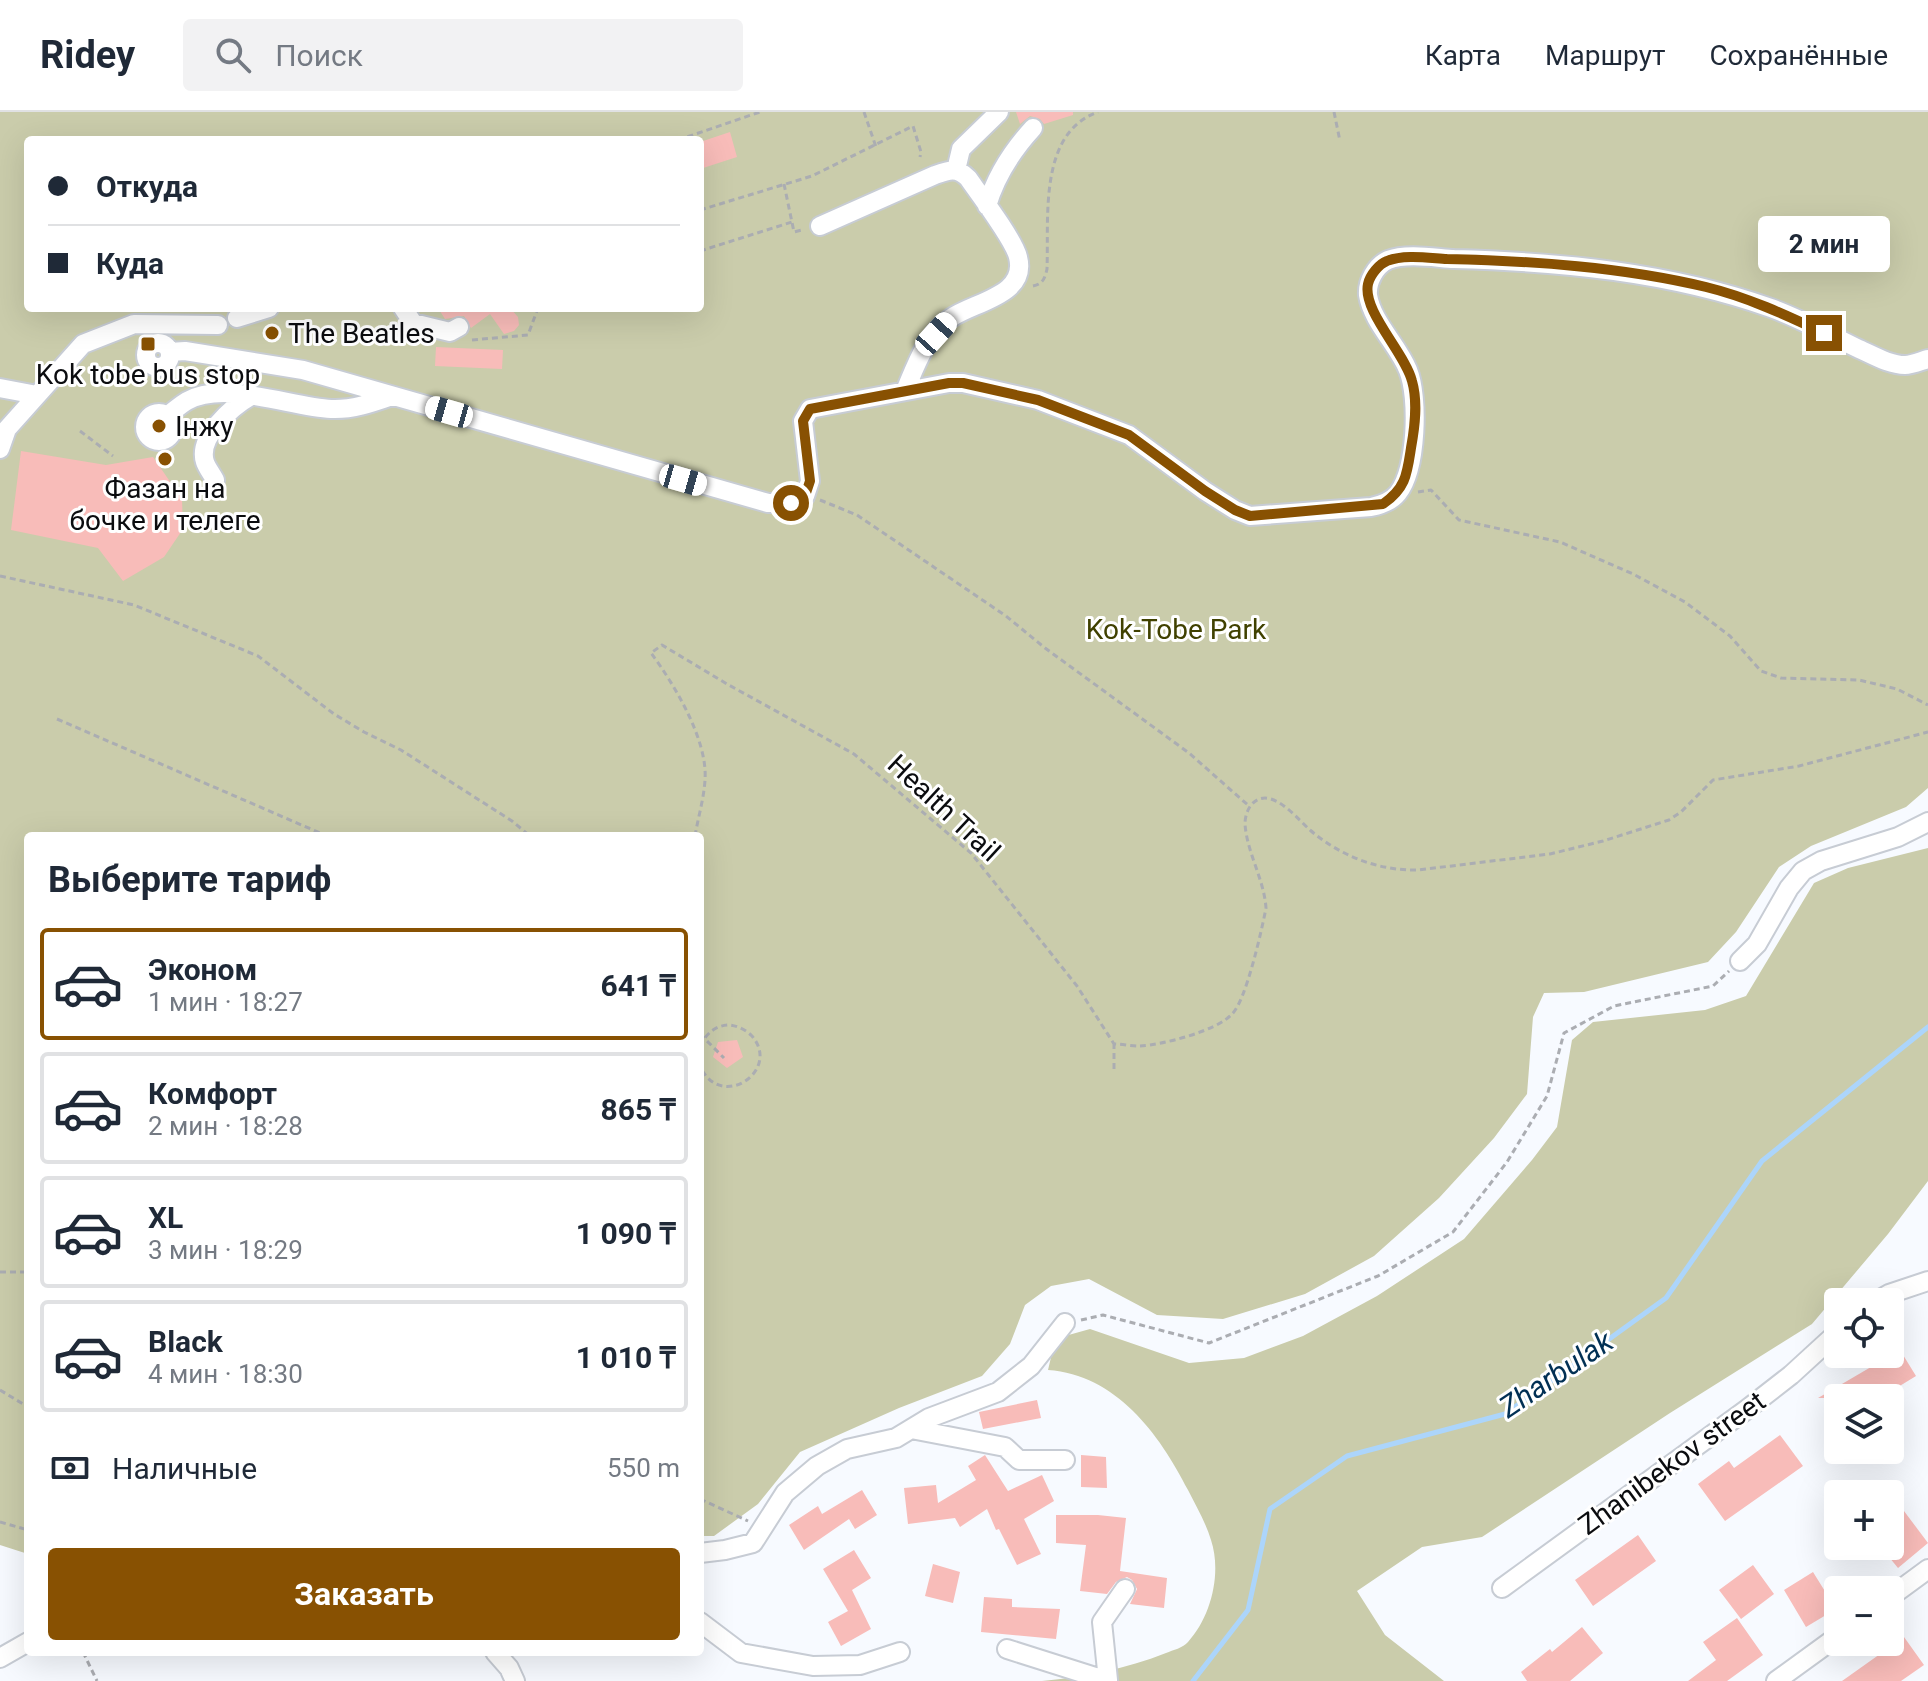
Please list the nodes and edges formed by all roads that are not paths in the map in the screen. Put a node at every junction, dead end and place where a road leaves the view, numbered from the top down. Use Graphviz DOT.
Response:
graph roads {
  1 [pos="999,112"];
  2 [pos="1033,128"];
  3 [pos="956,170"];
  4 [pos="987,206"];
  5 [pos="820,226"];
  6 [pos="256,312"];
  7 [pos="406,312"];
  8 [pos="237,318"];
  9 [pos="218,325"];
  10 [pos="454,329"];
  11 [pos="170,352"];
  12 [pos="1928,359"];
  13 [pos="0,388"];
  14 [pos="905,391"];
  15 [pos="37,395"];
  16 [pos="253,395"];
  17 [pos="392,396"];
  18 [pos="167,416"];
  19 [pos="0,449"];
  20 [pos="215,480"];
  21 [pos="1928,822"];
  22 [pos="1740,961"];
  23 [pos="1928,1281"];
  24 [pos="1904,1289"];
  25 [pos="1065,1323"];
  26 [pos="1824,1345"];
  27 [pos="911,1429"];
  28 [pos="1065,1460"];
  29 [pos="704,1553"];
  30 [pos="1928,1569"];
  31 [pos="1904,1587"];
  32 [pos="1502,1588"];
  33 [pos="1125,1589"];
  34 [pos="704,1625"];
  35 [pos="24,1644"];
  36 [pos="1824,1646"];
  37 [pos="1007,1649"];
  38 [pos="900,1652"];
  39 [pos="498,1656"];
  40 [pos="0,1658"];
  41 [pos="515,1681"];
  42 [pos="1108,1681"];
  43 [pos="1776,1681"];
  1 -- 3 [label="street"];
  2 -- 4 [label="street"];
  3 -- 4 [label="street"];
  3 -- 5 [label="street"];
  4 -- 14 [label="street"];
  6 -- 8 [label="street"];
  7 -- 10 [label="street"];
  9 -- 15 [label="street"];
  11 -- 17 [label="street"];
  12 -- 14 [label="street"];
  13 -- 15 [label="street"];
  14 -- 17 [label="street"];
  15 -- 19 [label="street"];
  16 -- 17 [label="street"];
  16 -- 18 [label="street"];
  16 -- 20 [label="street"];
  21 -- 22 [label="street"];
  23 -- 24 [label="street"];
  25 -- 27 [label="street"];
  26 -- 32 [label="street, Zhanibekov street"];
  27 -- 28 [label="street"];
  27 -- 29 [label="street"];
  30 -- 31 [label="street"];
  33 -- 42 [label="street"];
  34 -- 38 [label="street"];
  35 -- 40 [label="street"];
  36 -- 43 [label="street"];
  37 -- 42 [label="street"];
  39 -- 41 [label="street"];
}
